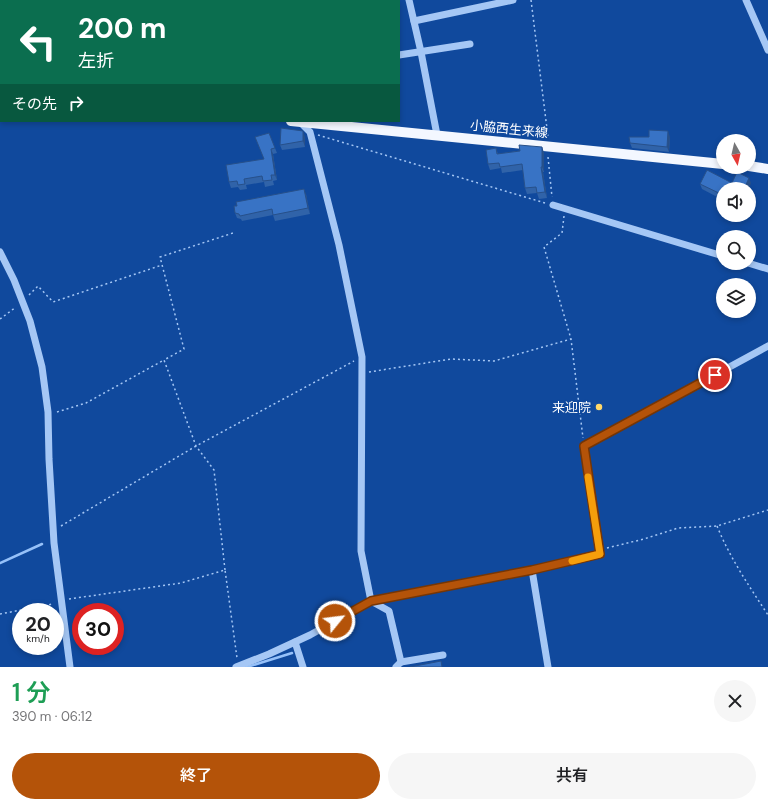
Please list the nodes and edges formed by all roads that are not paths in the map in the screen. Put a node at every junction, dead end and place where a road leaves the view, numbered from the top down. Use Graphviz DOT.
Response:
graph roads {
  1 [pos="409,0"];
  2 [pos="513,0"];
  3 [pos="746,0"];
  4 [pos="414,21"];
  5 [pos="470,44"];
  6 [pos="768,50"];
  7 [pos="421,52"];
  8 [pos="400,55"];
  9 [pos="294,122"];
  10 [pos="437,134"];
  11 [pos="716,163"];
  12 [pos="756,167"];
  13 [pos="768,169"];
  14 [pos="553,205"];
  15 [pos="0,252"];
  16 [pos="716,254"];
  17 [pos="756,265"];
  18 [pos="768,269"];
  19 [pos="768,346"];
  20 [pos="532,570"];
  21 [pos="371,601"];
  22 [pos="295,642"];
  23 [pos="443,655"];
  24 [pos="398,664"];
  25 [pos="70,667"];
  26 [pos="237,667"];
  27 [pos="303,667"];
  28 [pos="548,667"];
  1 -- 4 [label="street"];
  2 -- 4 [label="street"];
  3 -- 6 [label="street"];
  4 -- 7 [label="street"];
  5 -- 7 [label="street"];
  7 -- 8 [label="street"];
  7 -- 10 [label="street"];
  9 -- 10 [label="main road, 小脇西生来線"];
  9 -- 21 [label="street"];
  10 -- 11 [label="main road, 小脇西生来線"];
  12 -- 13 [label="main road"];
  14 -- 16 [label="street"];
  15 -- 25 [label="street"];
  17 -- 18 [label="street"];
  19 -- 20 [label="street"];
  20 -- 21 [label="street"];
  20 -- 28 [label="street"];
  21 -- 22 [label="street"];
  21 -- 24 [label="street"];
  22 -- 26 [label="street"];
  22 -- 27 [label="street"];
  23 -- 24 [label="street"];
}
